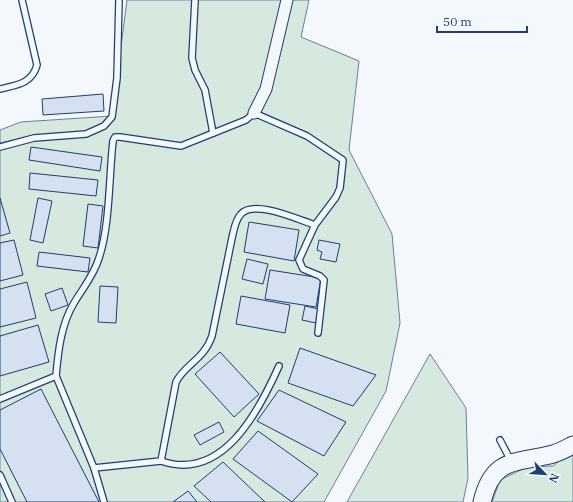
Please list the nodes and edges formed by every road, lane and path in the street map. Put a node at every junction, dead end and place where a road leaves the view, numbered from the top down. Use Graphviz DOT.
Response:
graph roads {
  1 [pos="22,0"];
  2 [pos="119,0"];
  3 [pos="195,0"];
  4 [pos="287,0"];
  5 [pos="0,89"];
  6 [pos="254,113"];
  7 [pos="213,133"];
  8 [pos="0,148"];
  9 [pos="315,225"];
  10 [pos="318,333"];
  11 [pos="279,366"];
  12 [pos="56,376"];
  13 [pos="0,399"];
  14 [pos="500,440"];
  15 [pos="573,445"];
  16 [pos="161,461"];
  17 [pos="511,462"];
  18 [pos="94,468"];
  19 [pos="0,476"];
  20 [pos="12,502"];
  21 [pos="104,502"];
  22 [pos="482,502"];
  1 -- 5 [label="lane"];
  2 -- 8 [label="lane"];
  3 -- 7 [label="lane"];
  4 -- 6 [label="street"];
  6 -- 7 [label="lane"];
  6 -- 9 [label="lane"];
  7 -- 12 [label="lane"];
  9 -- 10 [label="lane"];
  9 -- 16 [label="lane"];
  11 -- 16 [label="lane"];
  12 -- 13 [label="lane"];
  12 -- 18 [label="lane"];
  14 -- 17 [label="lane"];
  15 -- 17 [label="main road"];
  16 -- 18 [label="lane"];
  17 -- 22 [label="main road"];
  18 -- 21 [label="lane"];
  19 -- 20 [label="lane"];
}
